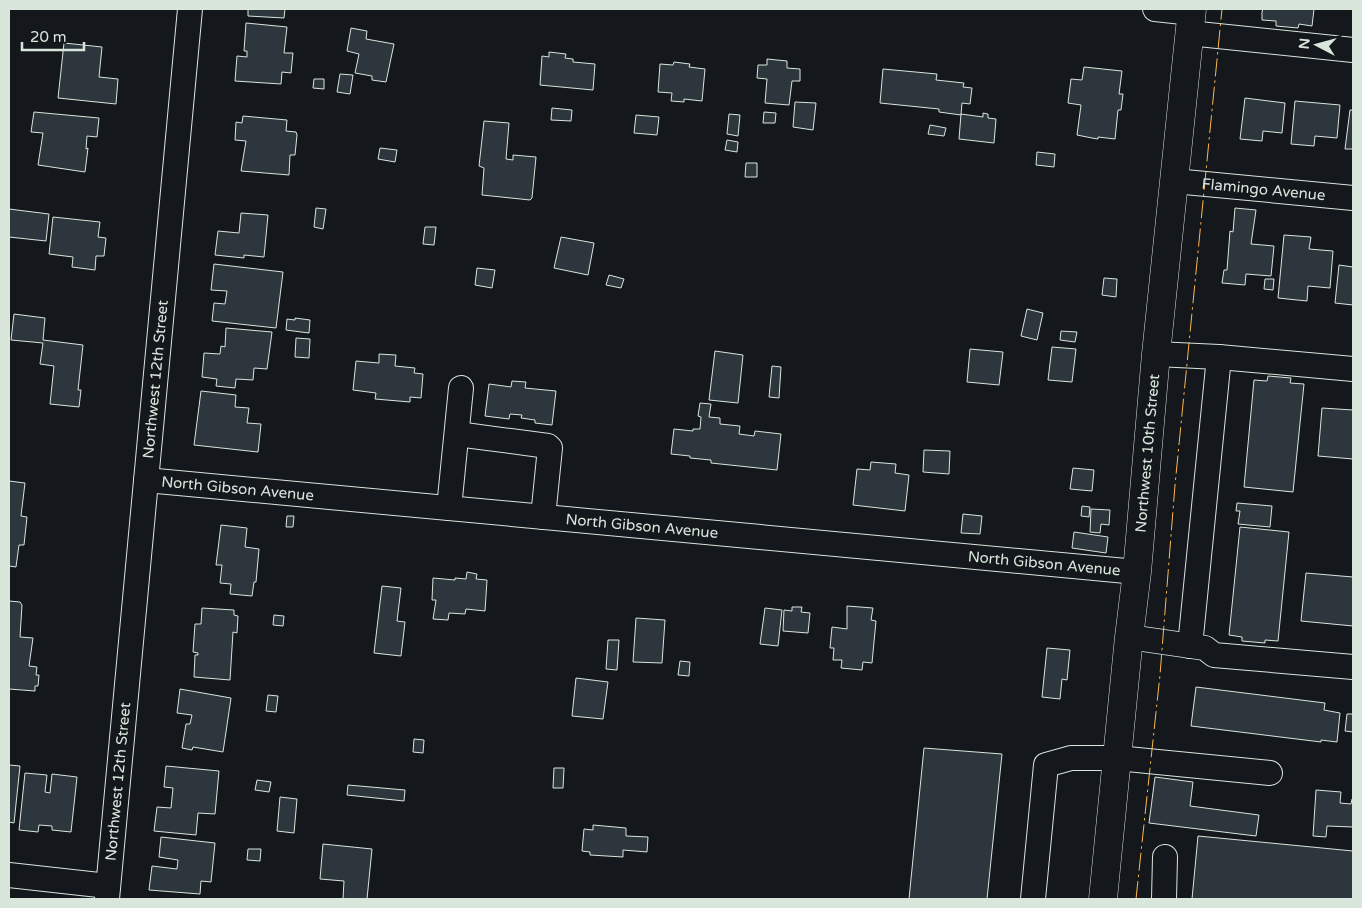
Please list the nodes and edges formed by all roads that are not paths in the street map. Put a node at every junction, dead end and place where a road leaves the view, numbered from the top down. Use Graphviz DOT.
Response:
graph roads {
  1 [pos="190,9"];
  2 [pos="1155,9"];
  3 [pos="1191,18"];
  4 [pos="1353,50"];
  5 [pos="1174,181"];
  6 [pos="1353,198"];
  7 [pos="1156,354"];
  8 [pos="1219,357"];
  9 [pos="1353,369"];
  10 [pos="461,388"];
  11 [pos="456,434"];
  12 [pos="146,480"];
  13 [pos="449,508"];
  14 [pos="543,517"];
  15 [pos="1137,572"];
  16 [pos="1129,637"];
  17 [pos="1190,646"];
  18 [pos="1353,667"];
  19 [pos="1117,758"];
  20 [pos="1270,772"];
  21 [pos="1165,857"];
  22 [pos="9,875"];
  23 [pos="108,892"];
  24 [pos="1033,899"];
  25 [pos="1103,899"];
  26 [pos="1164,899"];
  1 -- 12 [label="street, Northwest 12th Street"];
  2 -- 3 [label="street"];
  3 -- 4 [label="street"];
  3 -- 5 [label="main road, Northwest 10th Street"];
  5 -- 6 [label="street, Flamingo Avenue"];
  5 -- 7 [label="main road, Northwest 10th Street"];
  7 -- 8 [label="street"];
  7 -- 15 [label="main road, Northwest 10th Street"];
  8 -- 9 [label="street"];
  8 -- 17 [label="street"];
  10 -- 11 [label="street"];
  11 -- 13 [label="street"];
  11 -- 14 [label="street"];
  12 -- 13 [label="street, North Gibson Avenue"];
  12 -- 23 [label="street, Northwest 12th Street"];
  13 -- 14 [label="street, North Gibson Avenue"];
  14 -- 15 [label="street, North Gibson Avenue"];
  15 -- 16 [label="main road, Northwest 10th Street"];
  16 -- 17 [label="street"];
  16 -- 19 [label="main road, Northwest 10th Street"];
  17 -- 18 [label="street"];
  19 -- 20 [label="street"];
  19 -- 24 [label="street"];
  19 -- 25 [label="main road, Northwest 10th Street"];
  21 -- 26 [label="street"];
  22 -- 23 [label="street"];
}
